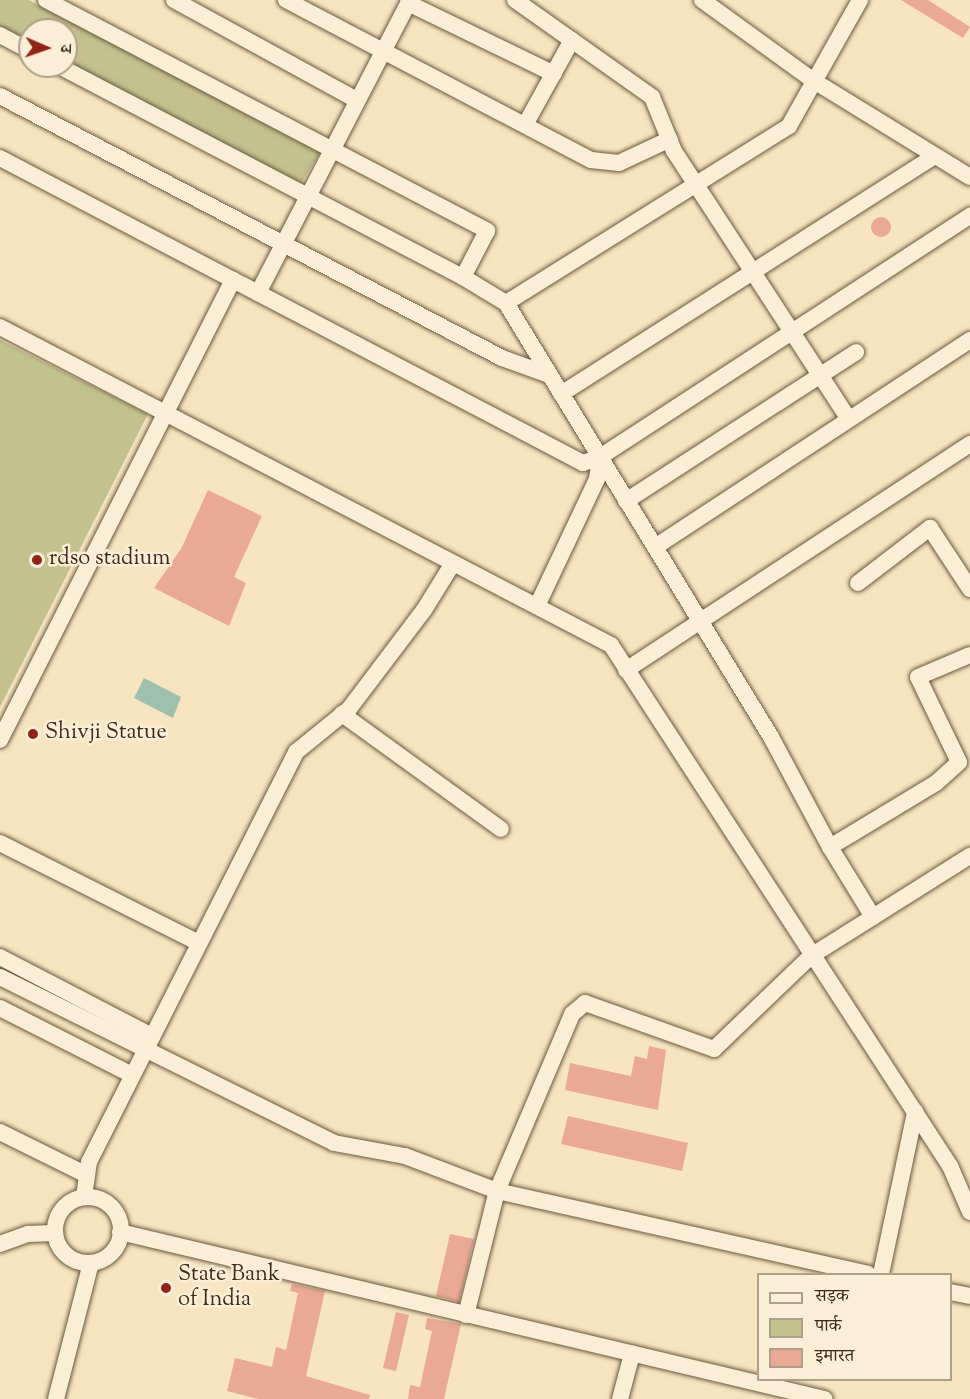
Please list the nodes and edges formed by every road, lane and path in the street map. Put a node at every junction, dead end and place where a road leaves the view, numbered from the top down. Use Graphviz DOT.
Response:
graph roads {
  1 [pos="46,0"];
  2 [pos="174,0"];
  3 [pos="286,0"];
  4 [pos="515,0"];
  5 [pos="702,0"];
  6 [pos="860,0"];
  7 [pos="409,1"];
  8 [pos="0,35"];
  9 [pos="572,40"];
  10 [pos="18,45"];
  11 [pos="383,51"];
  12 [pos="554,74"];
  13 [pos="78,76"];
  14 [pos="814,81"];
  15 [pos="0,96"];
  16 [pos="357,100"];
  17 [pos="525,125"];
  18 [pos="669,139"];
  19 [pos="330,149"];
  20 [pos="935,156"];
  21 [pos="0,158"];
  22 [pos="970,177"];
  23 [pos="695,183"];
  24 [pos="306,195"];
  25 [pos="970,216"];
  26 [pos="282,243"];
  27 [pos="753,272"];
  28 [pos="464,277"];
  29 [pos="233,280"];
  30 [pos="258,293"];
  31 [pos="506,303"];
  32 [pos="0,327"];
  33 [pos="792,332"];
  34 [pos="970,340"];
  35 [pos="856,351"];
  36 [pos="820,374"];
  37 [pos="549,375"];
  38 [pos="561,394"];
  39 [pos="165,413"];
  40 [pos="848,418"];
  41 [pos="970,444"];
  42 [pos="600,457"];
  43 [pos="626,501"];
  44 [pos="655,547"];
  45 [pos="453,563"];
  46 [pos="858,583"];
  47 [pos="970,589"];
  48 [pos="537,606"];
  49 [pos="699,619"];
  50 [pos="970,655"];
  51 [pos="627,670"];
  52 [pos="342,714"];
  53 [pos="0,740"];
  54 [pos="501,829"];
  55 [pos="0,843"];
  56 [pos="831,847"];
  57 [pos="970,856"];
  58 [pos="873,917"];
  59 [pos="199,944"];
  60 [pos="811,956"];
  61 [pos="0,957"];
  62 [pos="0,977"];
  63 [pos="0,1008"];
  64 [pos="152,1035"];
  65 [pos="145,1051"];
  66 [pos="132,1075"];
  67 [pos="915,1112"];
  68 [pos="0,1131"];
  69 [pos="87,1175"];
  70 [pos="496,1191"];
  71 [pos="84,1197"];
  72 [pos="970,1212"];
  73 [pos="120,1232"];
  74 [pos="55,1233"];
  75 [pos="0,1244"];
  76 [pos="91,1263"];
  77 [pos="859,1273"];
  78 [pos="881,1273"];
  79 [pos="952,1292"];
  80 [pos="970,1296"];
  81 [pos="466,1315"];
  82 [pos="632,1354"];
  83 [pos="56,1399"];
  84 [pos="620,1399"];
  85 [pos="824,1399"];
  1 -- 19 [label="street"];
  2 -- 16 [label="street"];
  3 -- 11 [label="street"];
  4 -- 9 [label="street"];
  5 -- 14 [label="street"];
  6 -- 14 [label="street"];
  7 -- 11 [label="street"];
  7 -- 12 [label="street"];
  8 -- 10 [label="street"];
  9 -- 12 [label="street"];
  9 -- 18 [label="street"];
  11 -- 16 [label="street"];
  11 -- 17 [label="street"];
  12 -- 17 [label="street"];
  13 -- 24 [label="street"];
  14 -- 20 [label="street"];
  14 -- 23 [label="street"];
  15 -- 26 [label="street"];
  16 -- 19 [label="street"];
  17 -- 18 [label="street"];
  18 -- 23 [label="street"];
  19 -- 24 [label="street"];
  19 -- 28 [label="street"];
  20 -- 22 [label="street"];
  20 -- 27 [label="street"];
  21 -- 29 [label="street"];
  23 -- 27 [label="street"];
  23 -- 31 [label="street"];
  24 -- 26 [label="street"];
  24 -- 28 [label="street"];
  25 -- 33 [label="street"];
  26 -- 30 [label="street"];
  26 -- 37 [label="street"];
  27 -- 33 [label="street"];
  27 -- 38 [label="street"];
  28 -- 31 [label="street"];
  29 -- 30 [label="street"];
  29 -- 39 [label="street"];
  30 -- 42 [label="street"];
  31 -- 37 [label="street"];
  32 -- 39 [label="street"];
  33 -- 36 [label="street"];
  33 -- 42 [label="street"];
  34 -- 40 [label="street"];
  35 -- 36 [label="street"];
  36 -- 40 [label="street"];
  36 -- 43 [label="street"];
  37 -- 38 [label="street"];
  38 -- 42 [label="street"];
  39 -- 45 [label="street"];
  39 -- 53 [label="street"];
  40 -- 44 [label="street"];
  41 -- 49 [label="street"];
  42 -- 43 [label="street"];
  42 -- 48 [label="street"];
  43 -- 44 [label="street"];
  44 -- 49 [label="street"];
  45 -- 48 [label="street"];
  45 -- 52 [label="street"];
  46 -- 47 [label="street"];
  48 -- 51 [label="street"];
  49 -- 51 [label="street"];
  49 -- 56 [label="street"];
  50 -- 56 [label="street"];
  51 -- 60 [label="street"];
  52 -- 54 [label="street"];
  52 -- 59 [label="street"];
  55 -- 59 [label="street"];
  56 -- 58 [label="street"];
  57 -- 58 [label="street"];
  58 -- 60 [label="street"];
  59 -- 64 [label="street"];
  60 -- 67 [label="street"];
  60 -- 70 [label="street"];
  61 -- 64 [label="street"];
  62 -- 65 [label="street"];
  63 -- 66 [label="street"];
  64 -- 65 [label="street"];
  65 -- 66 [label="street"];
  65 -- 70 [label="street"];
  66 -- 69 [label="street"];
  67 -- 72 [label="street"];
  67 -- 78 [label="street"];
  68 -- 69 [label="street"];
  69 -- 71 [label="street"];
  70 -- 77 [label="street"];
  70 -- 81 [label="street"];
  71 -- 73 [label="street"];
  71 -- 74 [label="street"];
  73 -- 76 [label="street"];
  73 -- 81 [label="street"];
  74 -- 75 [label="street"];
  74 -- 76 [label="street"];
  76 -- 83 [label="street"];
  79 -- 80 [label="street"];
  81 -- 82 [label="street"];
  82 -- 84 [label="street"];
  82 -- 85 [label="street"];
}
